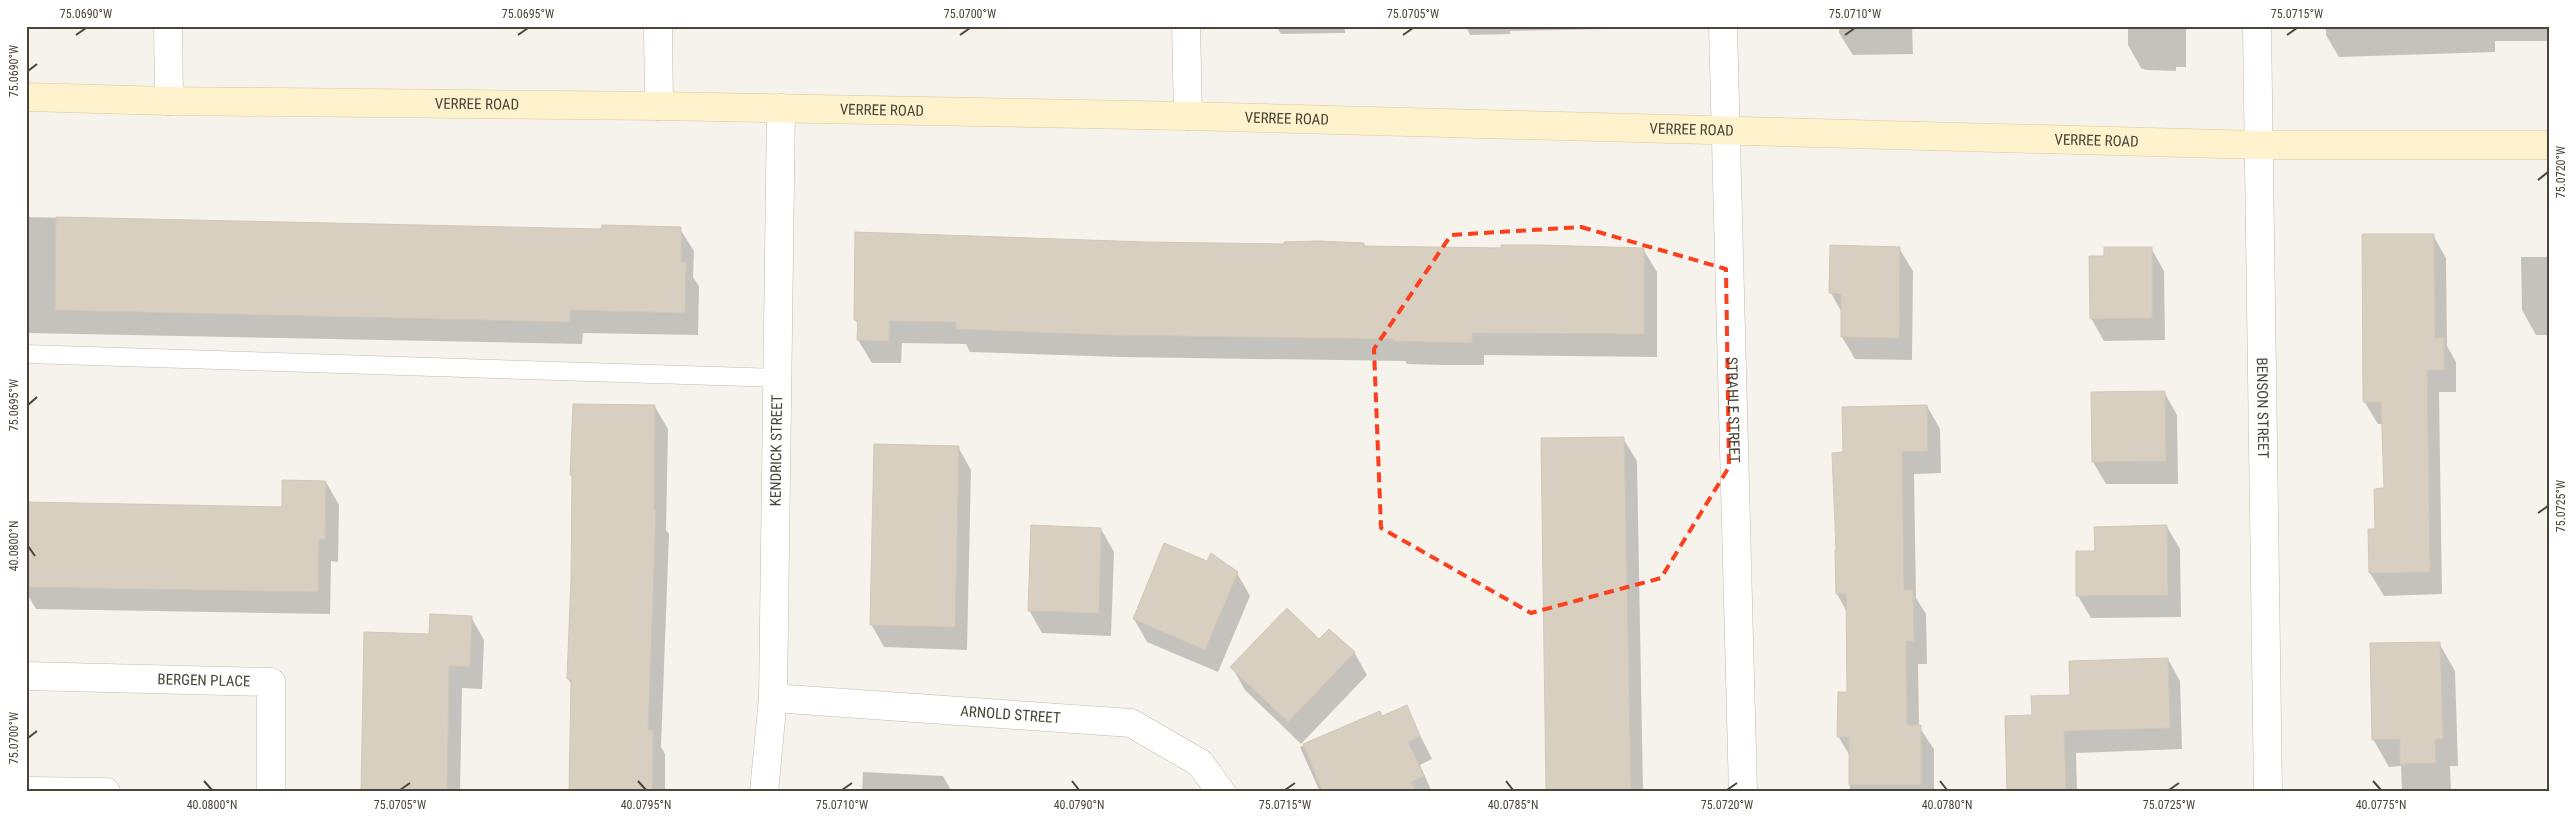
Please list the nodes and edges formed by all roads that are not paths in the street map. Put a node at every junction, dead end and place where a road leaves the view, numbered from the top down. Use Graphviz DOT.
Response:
graph roads {
  1 [pos="168,26"];
  2 [pos="658,26"];
  3 [pos="1186,26"];
  4 [pos="1723,26"];
  5 [pos="2257,26"];
  6 [pos="26,97"];
  7 [pos="169,101"];
  8 [pos="659,106"];
  9 [pos="781,108"];
  10 [pos="1188,116"];
  11 [pos="1725,130"];
  12 [pos="2259,144"];
  13 [pos="2549,144"];
  14 [pos="26,354"];
  15 [pos="777,378"];
  16 [pos="26,676"];
  17 [pos="773,698"];
  18 [pos="26,791"];
  19 [pos="106,792"];
  20 [pos="271,792"];
  21 [pos="764,792"];
  22 [pos="1221,792"];
  23 [pos="1743,792"];
  24 [pos="2268,792"];
  1 -- 7 [label="street"];
  2 -- 8 [label="street"];
  3 -- 10 [label="street"];
  4 -- 11 [label="street, STRAHLE STREET"];
  5 -- 12 [label="street, BENSON STREET"];
  6 -- 7 [label="main road, VERREE ROAD"];
  7 -- 8 [label="main road, VERREE ROAD"];
  8 -- 9 [label="main road, VERREE ROAD"];
  9 -- 10 [label="main road, VERREE ROAD"];
  9 -- 15 [label="street, KENDRICK STREET"];
  10 -- 11 [label="main road, VERREE ROAD"];
  11 -- 12 [label="main road, VERREE ROAD"];
  11 -- 23 [label="street, STRAHLE STREET"];
  12 -- 13 [label="main road, VERREE ROAD"];
  12 -- 24 [label="street, BENSON STREET"];
  14 -- 15 [label="lane"];
  15 -- 17 [label="street, KENDRICK STREET"];
  16 -- 20 [label="street, BERGEN PLACE"];
  17 -- 21 [label="street, KENDRICK STREET"];
  17 -- 22 [label="street, ARNOLD STREET"];
  18 -- 19 [label="street"];
}
